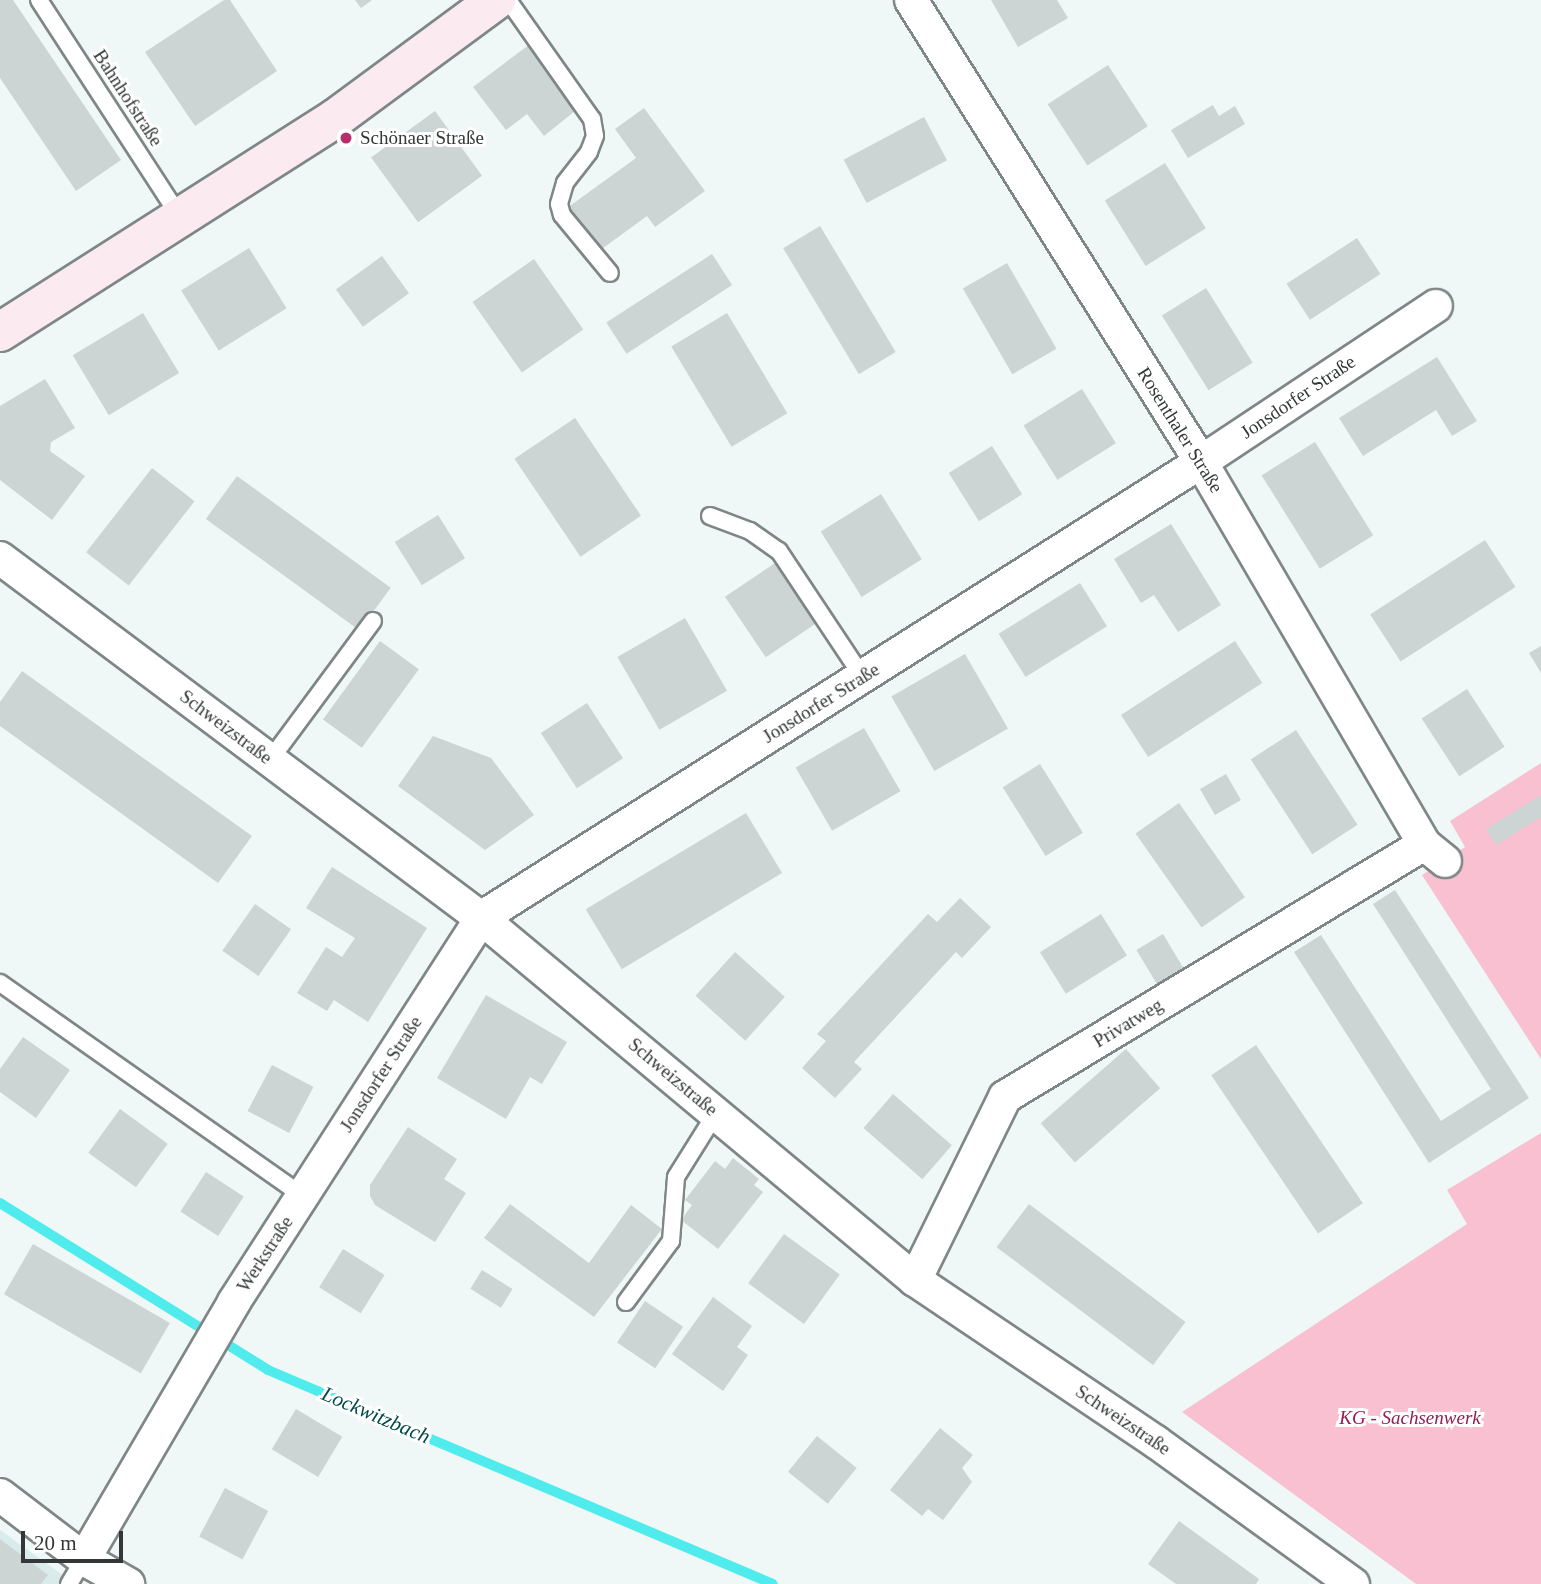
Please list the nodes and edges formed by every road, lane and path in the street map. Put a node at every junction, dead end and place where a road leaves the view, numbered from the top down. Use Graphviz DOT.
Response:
graph roads {
  1 [pos="39,0"];
  2 [pos="496,0"];
  3 [pos="508,0"];
  4 [pos="911,0"];
  5 [pos="181,219"];
  6 [pos="610,273"];
  7 [pos="1436,306"];
  8 [pos="0,332"];
  9 [pos="1201,462"];
  10 [pos="710,516"];
  11 [pos="0,558"];
  12 [pos="373,621"];
  13 [pos="862,676"];
  14 [pos="270,760"];
  15 [pos="1435,852"];
  16 [pos="481,918"];
  17 [pos="0,983"];
  18 [pos="716,1113"];
  19 [pos="303,1196"];
  20 [pos="915,1280"];
  21 [pos="626,1303"];
  22 [pos="0,1495"];
  23 [pos="76,1571"];
  24 [pos="128,1584"];
  25 [pos="1353,1584"];
  1 -- 5 [label="lane, Bahnhofstraße"];
  2 -- 5 [label="street"];
  3 -- 6 [label="lane"];
  4 -- 9 [label="street, Rosenthaler Straße"];
  5 -- 8 [label="street"];
  7 -- 9 [label="street, Jonsdorfer Straße"];
  9 -- 13 [label="street, Jonsdorfer Straße"];
  9 -- 15 [label="street, Rosenthaler Straße"];
  10 -- 13 [label="lane"];
  11 -- 14 [label="street, Schweizstraße"];
  12 -- 14 [label="lane"];
  13 -- 16 [label="street, Jonsdorfer Straße"];
  14 -- 16 [label="street, Schweizstraße"];
  15 -- 20 [label="street, Privatweg"];
  16 -- 18 [label="street, Schweizstraße"];
  16 -- 19 [label="street, Jonsdorfer Straße"];
  17 -- 19 [label="lane, Werkstraße"];
  18 -- 20 [label="street, Schweizstraße"];
  18 -- 21 [label="lane"];
  19 -- 23 [label="street, Werkstraße"];
  20 -- 25 [label="street, Schweizstraße"];
  22 -- 23 [label="street"];
  23 -- 24 [label="street"];
}
